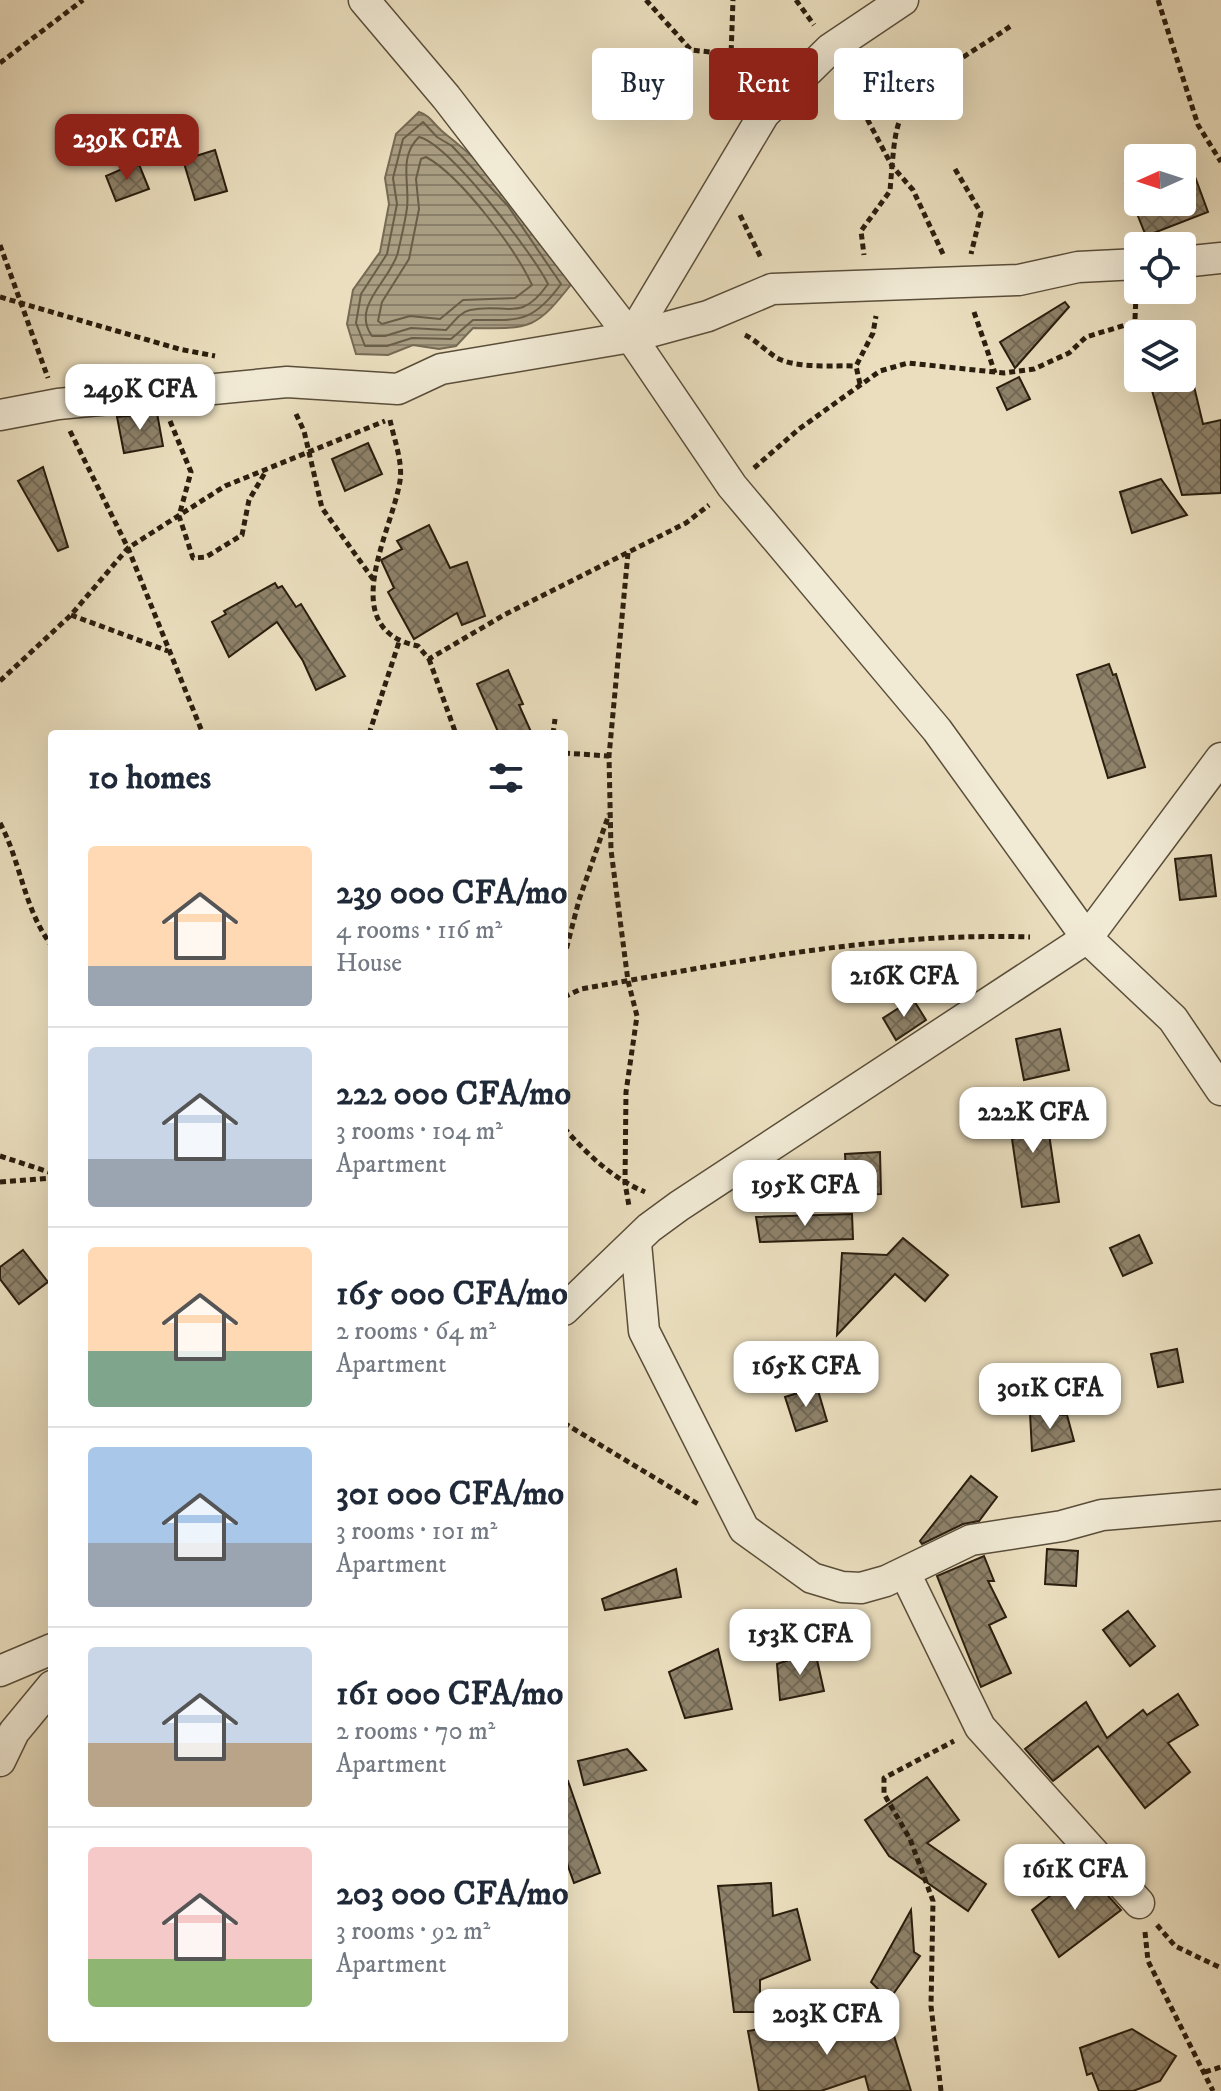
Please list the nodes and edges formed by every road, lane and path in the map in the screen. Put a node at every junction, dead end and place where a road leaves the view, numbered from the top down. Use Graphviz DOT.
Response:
graph roads {
  1 [pos="83,0"];
  2 [pos="364,0"];
  3 [pos="646,0"];
  4 [pos="733,0"];
  5 [pos="796,0"];
  6 [pos="903,0"];
  7 [pos="1158,0"];
  8 [pos="1012,25"];
  9 [pos="731,48"];
  10 [pos="830,49"];
  11 [pos="709,52"];
  12 [pos="0,63"];
  13 [pos="729,120"];
  14 [pos="1221,162"];
  15 [pos="892,166"];
  16 [pos="955,169"];
  17 [pos="728,172"];
  18 [pos="0,245"];
  19 [pos="1221,258"];
  20 [pos="1196,261"];
  21 [pos="1124,265"];
  22 [pos="964,282"];
  23 [pos="871,285"];
  24 [pos="772,289"];
  25 [pos="0,297"];
  26 [pos="19,304"];
  27 [pos="708,316"];
  28 [pos="631,337"];
  29 [pos="173,348"];
  30 [pos="226,358"];
  31 [pos="856,366"];
  32 [pos="995,373"];
  33 [pos="287,382"];
  34 [pos="860,385"];
  35 [pos="398,389"];
  36 [pos="170,391"];
  37 [pos="58,404"];
  38 [pos="0,415"];
  39 [pos="309,454"];
  40 [pos="266,470"];
  41 [pos="179,516"];
  42 [pos="128,548"];
  43 [pos="628,553"];
  44 [pos="374,580"];
  45 [pos="71,615"];
  46 [pos="399,642"];
  47 [pos="169,651"];
  48 [pos="429,659"];
  49 [pos="0,681"];
  50 [pos="555,719"];
  51 [pos="201,730"];
  52 [pos="370,730"];
  53 [pos="455,730"];
  54 [pos="554,730"];
  55 [pos="568,753"];
  56 [pos="609,756"];
  57 [pos="1221,758"];
  58 [pos="610,811"];
  59 [pos="0,823"];
  60 [pos="1087,938"];
  61 [pos="48,939"];
  62 [pos="568,943"];
  63 [pos="628,981"];
  64 [pos="568,995"];
  65 [pos="1221,1090"];
  66 [pos="568,1133"];
  67 [pos="0,1156"];
  68 [pos="48,1174"];
  69 [pos="48,1176"];
  70 [pos="0,1182"];
  71 [pos="625,1183"];
  72 [pos="679,1206"];
  73 [pos="636,1243"];
  74 [pos="568,1306"];
  75 [pos="568,1426"];
  76 [pos="1221,1505"];
  77 [pos="744,1529"];
  78 [pos="905,1573"];
  79 [pos="48,1651"];
  80 [pos="0,1671"];
  81 [pos="48,1691"];
  82 [pos="980,1727"];
  83 [pos="0,1761"];
  84 [pos="1139,1903"];
  85 [pos="1221,1968"];
  86 [pos="1221,2067"];
  87 [pos="1205,2072"];
  88 [pos="941,2091"];
  89 [pos="1213,2091"];
  1 -- 12 [label="path"];
  2 -- 28 [label="street"];
  3 -- 11 [label="path"];
  4 -- 9 [label="path"];
  5 -- 10 [label="path"];
  6 -- 10 [label="street"];
  7 -- 14 [label="path"];
  8 -- 15 [label="path"];
  10 -- 15 [label="path"];
  10 -- 17 [label="street"];
  13 -- 17 [label="path"];
  15 -- 22 [label="path"];
  15 -- 23 [label="path"];
  16 -- 22 [label="path"];
  17 -- 24 [label="path"];
  17 -- 28 [label="street"];
  18 -- 26 [label="path"];
  19 -- 20 [label="street"];
  21 -- 22 [label="street"];
  22 -- 23 [label="street"];
  22 -- 32 [label="path"];
  23 -- 24 [label="street"];
  23 -- 31 [label="path"];
  24 -- 27 [label="street"];
  25 -- 26 [label="path"];
  26 -- 29 [label="path"];
  26 -- 37 [label="path"];
  27 -- 28 [label="street"];
  27 -- 31 [label="path"];
  28 -- 35 [label="street"];
  28 -- 60 [label="street"];
  29 -- 30 [label="path"];
  29 -- 36 [label="path"];
  31 -- 34 [label="path"];
  33 -- 35 [label="street"];
  33 -- 36 [label="street"];
  33 -- 39 [label="path"];
  35 -- 39 [label="path"];
  36 -- 37 [label="street"];
  36 -- 41 [label="path"];
  37 -- 38 [label="street"];
  37 -- 42 [label="path"];
  39 -- 40 [label="path"];
  39 -- 44 [label="path"];
  40 -- 41 [label="path"];
  40 -- 41 [label="path"];
  41 -- 42 [label="path"];
  42 -- 45 [label="path"];
  42 -- 47 [label="path"];
  43 -- 56 [label="path"];
  45 -- 47 [label="path"];
  45 -- 49 [label="path"];
  46 -- 52 [label="path"];
  47 -- 51 [label="path"];
  48 -- 53 [label="path"];
  50 -- 54 [label="path"];
  55 -- 56 [label="path"];
  56 -- 58 [label="path"];
  57 -- 60 [label="street"];
  58 -- 62 [label="path"];
  58 -- 63 [label="path"];
  59 -- 61 [label="path"];
  60 -- 63 [label="path"];
  60 -- 65 [label="street"];
  60 -- 72 [label="street"];
  63 -- 64 [label="path"];
  63 -- 71 [label="path"];
  66 -- 71 [label="path"];
  67 -- 68 [label="path"];
  69 -- 70 [label="path"];
  71 -- 72 [label="path"];
  71 -- 73 [label="path"];
  72 -- 73 [label="street"];
  73 -- 74 [label="street"];
  73 -- 77 [label="street"];
  75 -- 77 [label="path"];
  76 -- 78 [label="street"];
  77 -- 78 [label="street"];
  78 -- 82 [label="street"];
  79 -- 80 [label="street"];
  81 -- 83 [label="street"];
  82 -- 84 [label="street"];
  82 -- 88 [label="path"];
  84 -- 85 [label="path"];
  84 -- 87 [label="path"];
  86 -- 87 [label="path"];
  87 -- 89 [label="path"];
}
